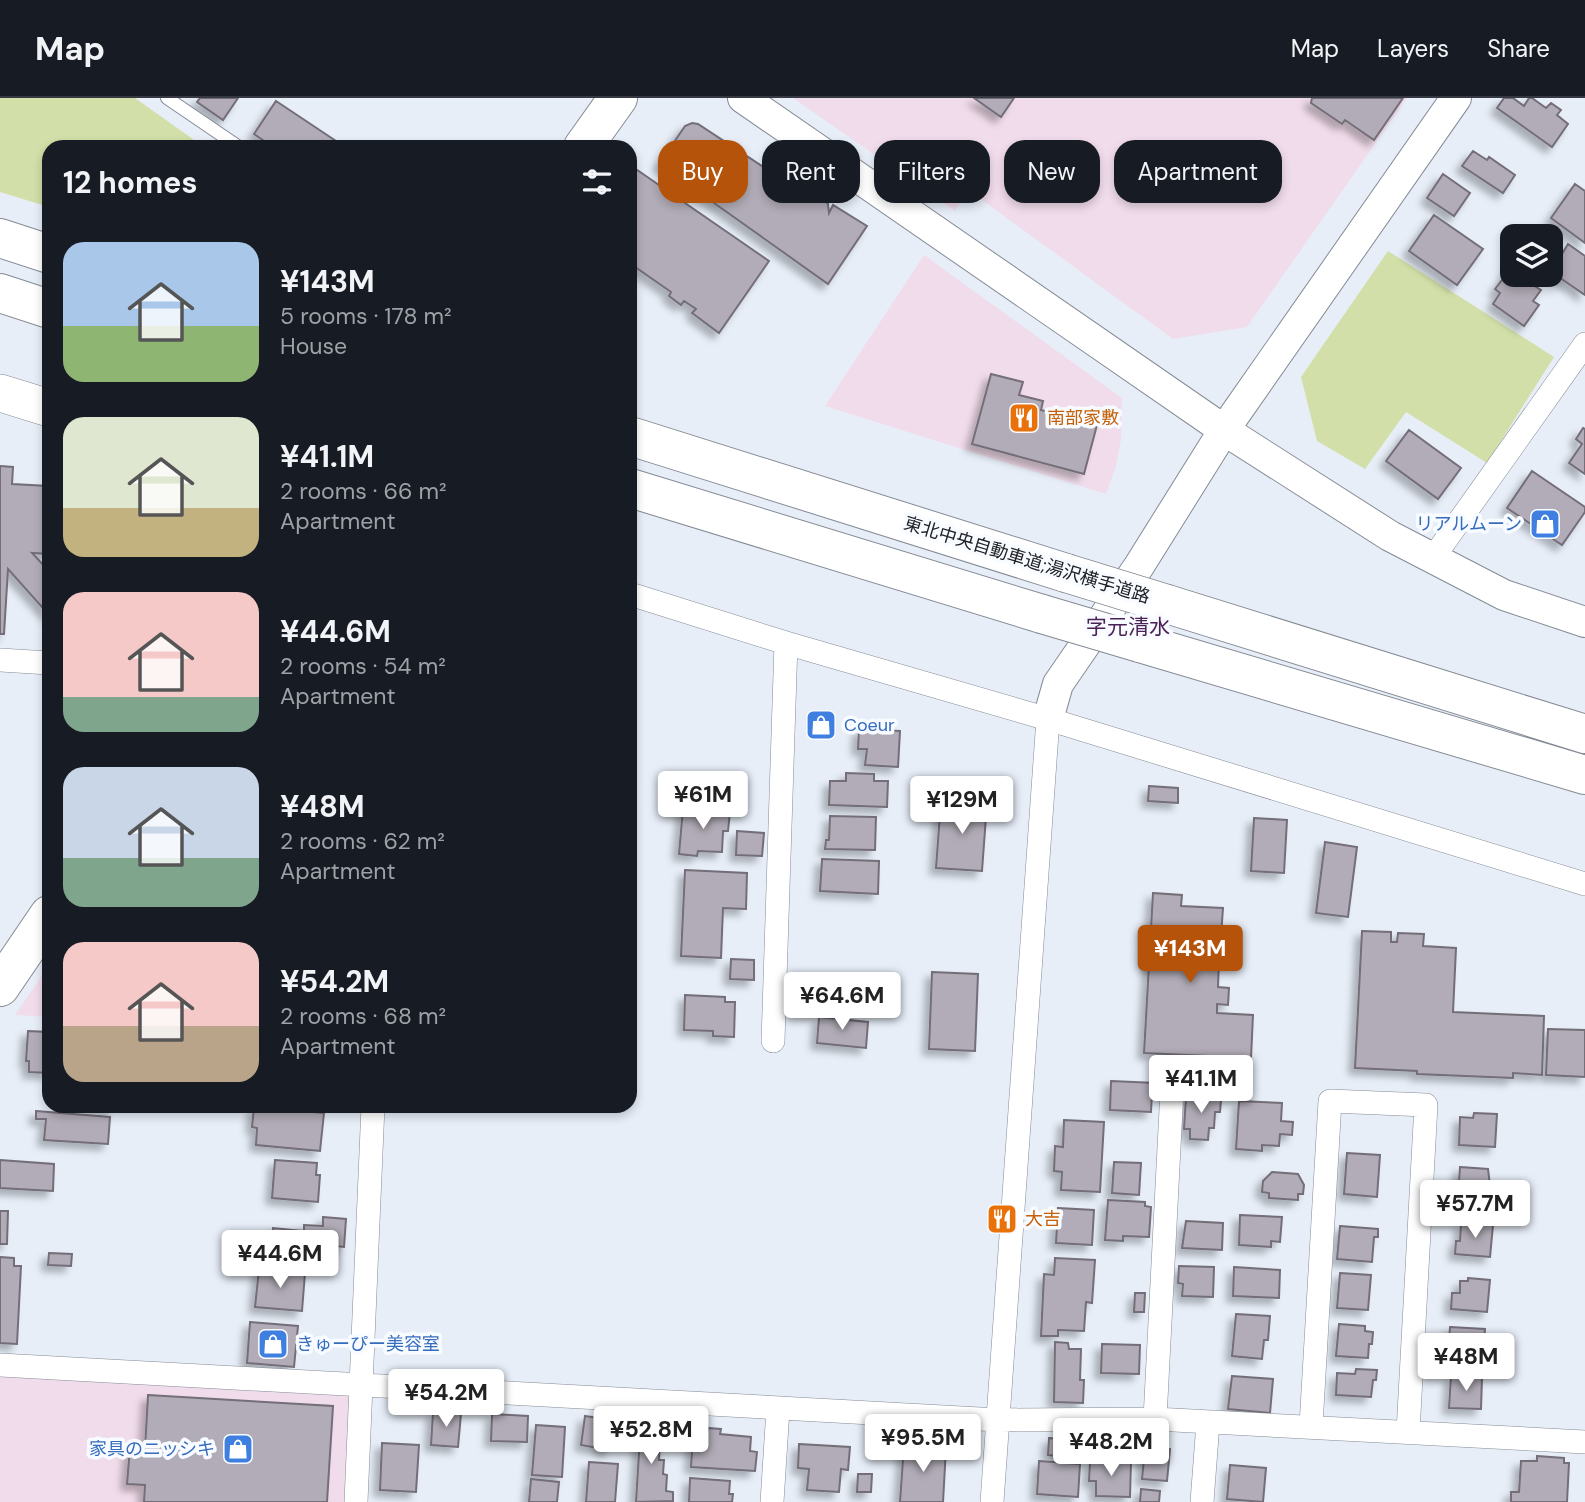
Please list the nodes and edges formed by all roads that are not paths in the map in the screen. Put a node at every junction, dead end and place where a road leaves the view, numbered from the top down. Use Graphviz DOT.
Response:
graph roads {
  1 [pos="167,98"];
  2 [pos="618,98"];
  3 [pos="743,98"];
  4 [pos="1456,98"];
  5 [pos="229,140"];
  6 [pos="588,140"];
  7 [pos="0,238"];
  8 [pos="42,252"];
  9 [pos="0,293"];
  10 [pos="42,307"];
  11 [pos="1585,344"];
  12 [pos="0,393"];
  13 [pos="42,406"];
  14 [pos="1224,430"];
  15 [pos="637,438"];
  16 [pos="637,490"];
  17 [pos="1433,558"];
  18 [pos="637,596"];
  19 [pos="1585,622"];
  20 [pos="786,643"];
  21 [pos="0,660"];
  22 [pos="42,663"];
  23 [pos="1048,719"];
  24 [pos="1585,733"];
  25 [pos="1585,775"];
  26 [pos="1585,884"];
  27 [pos="42,925"];
  28 [pos="0,987"];
  29 [pos="773,1041"];
  30 [pos="1172,1070"];
  31 [pos="373,1113"];
  32 [pos="0,1365"];
  33 [pos="362,1383"];
  34 [pos="778,1409"];
  35 [pos="1155,1419"];
  36 [pos="998,1420"];
  37 [pos="1208,1423"];
  38 [pos="1311,1426"];
  39 [pos="1408,1432"];
  40 [pos="1585,1443"];
  41 [pos="356,1502"];
  42 [pos="772,1502"];
  43 [pos="992,1502"];
  44 [pos="1202,1502"];
  1 -- 5 [label="lane"];
  2 -- 6 [label="highway"];
  3 -- 14 [label="street"];
  4 -- 14 [label="street"];
  7 -- 8 [label="highway"];
  9 -- 10 [label="highway"];
  11 -- 17 [label="street"];
  12 -- 13 [label="main road"];
  14 -- 17 [label="street"];
  14 -- 23 [label="street"];
  15 -- 24 [label="highway, 東北中央自動車道;湯沢横手道路, bridge"];
  16 -- 25 [label="highway, bridge"];
  17 -- 19 [label="street"];
  18 -- 20 [label="street"];
  20 -- 23 [label="street"];
  20 -- 29 [label="street"];
  21 -- 22 [label="street"];
  23 -- 26 [label="street"];
  23 -- 36 [label="street"];
  27 -- 28 [label="highway"];
  30 -- 35 [label="street"];
  31 -- 33 [label="street"];
  32 -- 33 [label="street"];
  33 -- 34 [label="street"];
  33 -- 41 [label="street"];
  34 -- 36 [label="street"];
  34 -- 42 [label="street"];
  35 -- 36 [label="street"];
  35 -- 37 [label="street"];
  36 -- 43 [label="street"];
  37 -- 38 [label="street"];
  37 -- 44 [label="street"];
  38 -- 39 [label="street"];
  38 -- 39 [label="street"];
  39 -- 40 [label="street"];
}
